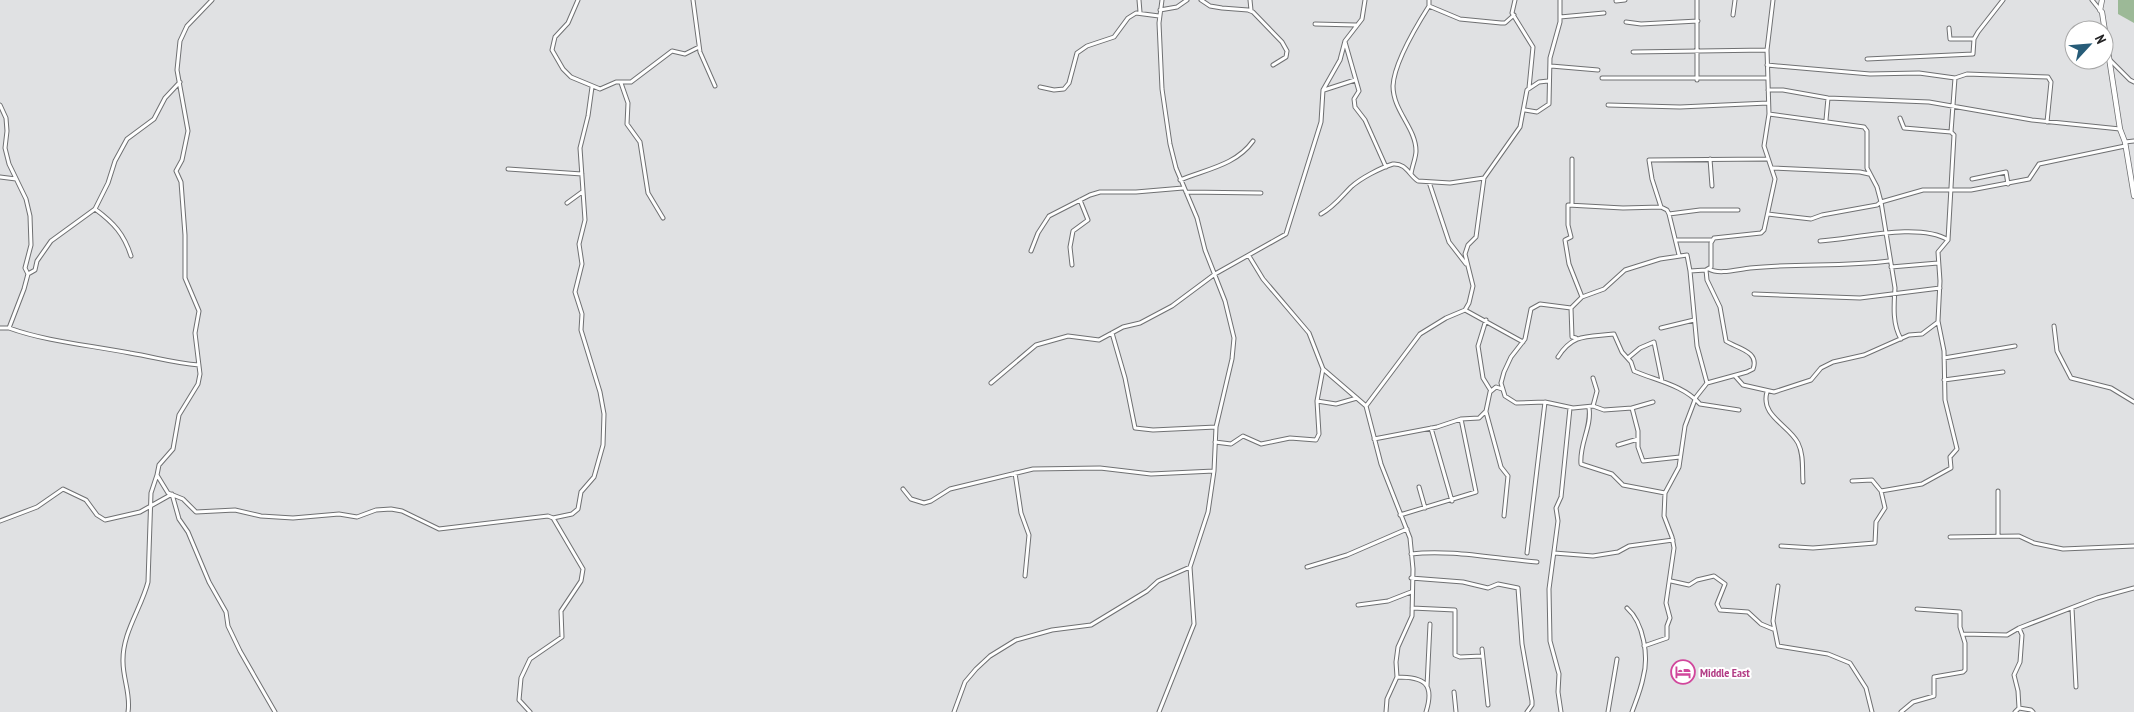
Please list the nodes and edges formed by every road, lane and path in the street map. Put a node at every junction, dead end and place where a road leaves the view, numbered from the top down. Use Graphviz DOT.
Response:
graph roads {
  1 [pos="212,0"];
  2 [pos="578,0"];
  3 [pos="693,0"];
  4 [pos="1139,0"];
  5 [pos="1162,0"];
  6 [pos="1187,0"];
  7 [pos="1202,0"];
  8 [pos="1250,0"];
  9 [pos="1365,0"];
  10 [pos="1429,0"];
  11 [pos="1515,0"];
  12 [pos="1560,0"];
  13 [pos="1625,0"];
  14 [pos="1697,0"];
  15 [pos="1734,0"];
  16 [pos="1773,0"];
  17 [pos="2003,0"];
  18 [pos="2092,0"];
  19 [pos="2102,0"];
  20 [pos="1616,1"];
  21 [pos="1429,6"];
  22 [pos="1160,10"];
  23 [pos="2100,10"];
  24 [pos="1251,11"];
  25 [pos="1140,12"];
  26 [pos="1604,13"];
  27 [pos="1514,15"];
  28 [pos="1733,15"];
  29 [pos="1159,16"];
  30 [pos="1560,17"];
  31 [pos="2103,20"];
  32 [pos="1698,21"];
  33 [pos="1626,22"];
  34 [pos="1315,24"];
  35 [pos="1356,25"];
  36 [pos="1949,28"];
  37 [pos="1974,40"];
  38 [pos="1345,41"];
  39 [pos="699,47"];
  40 [pos="1767,50"];
  41 [pos="1633,52"];
  42 [pos="1698,52"];
  43 [pos="1866,60"];
  44 [pos="1273,64"];
  45 [pos="2114,64"];
  46 [pos="1767,65"];
  47 [pos="1551,66"];
  48 [pos="1598,70"];
  49 [pos="2111,70"];
  50 [pos="1602,78"];
  51 [pos="1766,78"];
  52 [pos="1955,78"];
  53 [pos="1355,80"];
  54 [pos="1697,80"];
  55 [pos="1548,81"];
  56 [pos="180,82"];
  57 [pos="621,82"];
  58 [pos="2134,82"];
  59 [pos="715,86"];
  60 [pos="592,87"];
  61 [pos="1040,87"];
  62 [pos="1529,88"];
  63 [pos="1323,90"];
  64 [pos="1768,90"];
  65 [pos="1828,98"];
  66 [pos="1768,104"];
  67 [pos="0,105"];
  68 [pos="1608,105"];
  69 [pos="1952,108"];
  70 [pos="1525,110"];
  71 [pos="1769,114"];
  72 [pos="1900,118"];
  73 [pos="1826,120"];
  74 [pos="2047,122"];
  75 [pos="2120,129"];
  76 [pos="1951,132"];
  77 [pos="1253,141"];
  78 [pos="2134,141"];
  79 [pos="2125,144"];
  80 [pos="1572,159"];
  81 [pos="1710,159"];
  82 [pos="1767,159"];
  83 [pos="1386,167"];
  84 [pos="1773,168"];
  85 [pos="508,169"];
  86 [pos="582,174"];
  87 [pos="1411,174"];
  88 [pos="1870,174"];
  89 [pos="0,177"];
  90 [pos="1484,178"];
  91 [pos="16,179"];
  92 [pos="1972,179"];
  93 [pos="1180,180"];
  94 [pos="1429,182"];
  95 [pos="2008,184"];
  96 [pos="1712,186"];
  97 [pos="1184,190"];
  98 [pos="1952,190"];
  99 [pos="582,192"];
  100 [pos="1261,193"];
  101 [pos="2134,195"];
  102 [pos="1080,200"];
  103 [pos="1881,202"];
  104 [pos="567,203"];
  105 [pos="1572,205"];
  106 [pos="1661,207"];
  107 [pos="95,209"];
  108 [pos="1738,210"];
  109 [pos="1321,214"];
  110 [pos="1669,214"];
  111 [pos="1768,214"];
  112 [pos="663,218"];
  113 [pos="1887,233"];
  114 [pos="1677,240"];
  115 [pos="1712,240"];
  116 [pos="1948,240"];
  117 [pos="1820,241"];
  118 [pos="1032,251"];
  119 [pos="1680,255"];
  120 [pos="131,256"];
  121 [pos="1249,256"];
  122 [pos="1889,261"];
  123 [pos="1938,263"];
  124 [pos="1466,264"];
  125 [pos="1072,265"];
  126 [pos="1891,267"];
  127 [pos="1707,269"];
  128 [pos="1690,272"];
  129 [pos="28,274"];
  130 [pos="1215,274"];
  131 [pos="1940,288"];
  132 [pos="1754,294"];
  133 [pos="1894,294"];
  134 [pos="1582,297"];
  135 [pos="1571,308"];
  136 [pos="1465,310"];
  137 [pos="1486,320"];
  138 [pos="1694,320"];
  139 [pos="1938,321"];
  140 [pos="2054,326"];
  141 [pos="0,328"];
  142 [pos="9,328"];
  143 [pos="1661,328"];
  144 [pos="1112,334"];
  145 [pos="1576,338"];
  146 [pos="1900,339"];
  147 [pos="1523,342"];
  148 [pos="2015,346"];
  149 [pos="1558,357"];
  150 [pos="1628,358"];
  151 [pos="1944,358"];
  152 [pos="199,365"];
  153 [pos="1323,369"];
  154 [pos="2003,372"];
  155 [pos="1735,376"];
  156 [pos="1592,378"];
  157 [pos="1944,380"];
  158 [pos="1663,382"];
  159 [pos="991,383"];
  160 [pos="1501,383"];
  161 [pos="1706,383"];
  162 [pos="1496,387"];
  163 [pos="1502,390"];
  164 [pos="1491,391"];
  165 [pos="1767,392"];
  166 [pos="1696,397"];
  167 [pos="1358,398"];
  168 [pos="1317,401"];
  169 [pos="1545,402"];
  170 [pos="1653,402"];
  171 [pos="2134,402"];
  172 [pos="1366,406"];
  173 [pos="1591,407"];
  174 [pos="1570,408"];
  175 [pos="1632,408"];
  176 [pos="1740,410"];
  177 [pos="1486,412"];
  178 [pos="1461,419"];
  179 [pos="1216,427"];
  180 [pos="1431,428"];
  181 [pos="1374,439"];
  182 [pos="1639,439"];
  183 [pos="1215,442"];
  184 [pos="1618,445"];
  185 [pos="1680,458"];
  186 [pos="1214,471"];
  187 [pos="1015,472"];
  188 [pos="157,475"];
  189 [pos="1852,481"];
  190 [pos="1803,482"];
  191 [pos="1419,487"];
  192 [pos="902,489"];
  193 [pos="1881,491"];
  194 [pos="1998,491"];
  195 [pos="1665,493"];
  196 [pos="172,494"];
  197 [pos="1452,500"];
  198 [pos="153,505"];
  199 [pos="1425,508"];
  200 [pos="1400,515"];
  201 [pos="1504,516"];
  202 [pos="553,518"];
  203 [pos="0,521"];
  204 [pos="1407,529"];
  205 [pos="1950,536"];
  206 [pos="1998,536"];
  207 [pos="1673,540"];
  208 [pos="1781,546"];
  209 [pos="2134,546"];
  210 [pos="1527,552"];
  211 [pos="1411,554"];
  212 [pos="1554,554"];
  213 [pos="1537,562"];
  214 [pos="1190,567"];
  215 [pos="1307,567"];
  216 [pos="1026,576"];
  217 [pos="1411,578"];
  218 [pos="1671,581"];
  219 [pos="1778,586"];
  220 [pos="2134,588"];
  221 [pos="1411,592"];
  222 [pos="1358,605"];
  223 [pos="1412,608"];
  224 [pos="1627,608"];
  225 [pos="2072,608"];
  226 [pos="1917,609"];
  227 [pos="1430,624"];
  228 [pos="2020,628"];
  229 [pos="1773,629"];
  230 [pos="1962,634"];
  231 [pos="1644,646"];
  232 [pos="1482,649"];
  233 [pos="1482,656"];
  234 [pos="1616,659"];
  235 [pos="1397,677"];
  236 [pos="1427,686"];
  237 [pos="2076,687"];
  238 [pos="1454,692"];
  239 [pos="1488,705"];
  240 [pos="2019,708"];
  241 [pos="128,712"];
  242 [pos="275,712"];
  243 [pos="530,712"];
  244 [pos="954,712"];
  245 [pos="1159,712"];
  246 [pos="1386,712"];
  247 [pos="1426,712"];
  248 [pos="1456,712"];
  249 [pos="1527,712"];
  250 [pos="1561,712"];
  251 [pos="1608,712"];
  252 [pos="1632,712"];
  253 [pos="1872,712"];
  254 [pos="1901,712"];
  255 [pos="2015,712"];
  256 [pos="2033,712"];
  1 -- 56 [label="street"];
  2 -- 60 [label="street"];
  3 -- 39 [label="street"];
  4 -- 25 [label="street"];
  5 -- 22 [label="street"];
  6 -- 22 [label="street"];
  7 -- 24 [label="street"];
  8 -- 24 [label="street"];
  9 -- 35 [label="street"];
  10 -- 21 [label="street"];
  11 -- 27 [label="street"];
  12 -- 30 [label="street"];
  13 -- 20 [label="street"];
  14 -- 32 [label="street"];
  15 -- 28 [label="street"];
  16 -- 40 [label="street"];
  17 -- 37 [label="street"];
  18 -- 23 [label="street"];
  19 -- 23 [label="street"];
  21 -- 27 [label="street"];
  21 -- 87 [label="street"];
  22 -- 29 [label="street"];
  23 -- 31 [label="street"];
  24 -- 44 [label="street"];
  25 -- 29 [label="street"];
  25 -- 61 [label="street"];
  26 -- 30 [label="street"];
  27 -- 62 [label="street"];
  29 -- 93 [label="street"];
  30 -- 47 [label="street"];
  32 -- 33 [label="street"];
  32 -- 42 [label="street"];
  34 -- 35 [label="street"];
  35 -- 38 [label="street"];
  36 -- 37 [label="street"];
  37 -- 43 [label="street"];
  38 -- 53 [label="street"];
  38 -- 63 [label="street"];
  39 -- 57 [label="street"];
  39 -- 59 [label="street"];
  40 -- 42 [label="street"];
  40 -- 46 [label="street"];
  41 -- 42 [label="street"];
  42 -- 54 [label="street"];
  45 -- 58 [label="street"];
  46 -- 51 [label="street"];
  46 -- 52 [label="street"];
  47 -- 48 [label="street"];
  47 -- 55 [label="street"];
  49 -- 75 [label="street"];
  50 -- 54 [label="street"];
  51 -- 54 [label="street"];
  51 -- 64 [label="street"];
  52 -- 69 [label="street"];
  52 -- 74 [label="street"];
  53 -- 63 [label="street"];
  53 -- 83 [label="street"];
  55 -- 62 [label="street"];
  55 -- 70 [label="street"];
  56 -- 107 [label="street"];
  56 -- 152 [label="street"];
  57 -- 60 [label="street"];
  57 -- 112 [label="street"];
  60 -- 86 [label="street"];
  62 -- 70 [label="street"];
  63 -- 121 [label="street"];
  64 -- 65 [label="street"];
  64 -- 66 [label="street"];
  65 -- 69 [label="street"];
  65 -- 73 [label="street"];
  66 -- 68 [label="street"];
  66 -- 71 [label="street"];
  67 -- 91 [label="street"];
  69 -- 74 [label="street"];
  69 -- 76 [label="street"];
  70 -- 90 [label="street"];
  71 -- 73 [label="street"];
  71 -- 82 [label="street"];
  72 -- 76 [label="street"];
  73 -- 88 [label="street"];
  74 -- 75 [label="street"];
  75 -- 79 [label="street"];
  76 -- 98 [label="street"];
  77 -- 93 [label="street"];
  78 -- 79 [label="street"];
  79 -- 95 [label="street"];
  79 -- 101 [label="street"];
  80 -- 105 [label="street"];
  81 -- 82 [label="street"];
  81 -- 96 [label="street"];
  81 -- 106 [label="street"];
  82 -- 84 [label="street"];
  83 -- 87 [label="street"];
  83 -- 109 [label="street"];
  84 -- 88 [label="street"];
  84 -- 111 [label="street"];
  85 -- 86 [label="street"];
  86 -- 99 [label="street"];
  87 -- 94 [label="street"];
  88 -- 103 [label="street"];
  89 -- 91 [label="street"];
  90 -- 94 [label="street"];
  90 -- 124 [label="street"];
  91 -- 129 [label="street"];
  92 -- 95 [label="street"];
  93 -- 97 [label="street"];
  94 -- 124 [label="street"];
  95 -- 98 [label="street"];
  97 -- 100 [label="street"];
  97 -- 102 [label="street"];
  97 -- 130 [label="street"];
  98 -- 103 [label="street"];
  98 -- 116 [label="street"];
  99 -- 104 [label="street"];
  99 -- 202 [label="street"];
  102 -- 118 [label="street"];
  102 -- 125 [label="street"];
  103 -- 111 [label="street"];
  103 -- 113 [label="street"];
  105 -- 106 [label="street"];
  105 -- 134 [label="street"];
  106 -- 110 [label="street"];
  107 -- 120 [label="street"];
  107 -- 129 [label="street"];
  108 -- 110 [label="street"];
  110 -- 114 [label="street"];
  111 -- 115 [label="street"];
  113 -- 116 [label="street"];
  113 -- 117 [label="street"];
  113 -- 122 [label="street"];
  114 -- 115 [label="street"];
  114 -- 119 [label="street"];
  115 -- 127 [label="street"];
  116 -- 123 [label="street"];
  119 -- 128 [label="street"];
  119 -- 134 [label="street"];
  121 -- 130 [label="street"];
  121 -- 153 [label="street"];
  122 -- 126 [label="street"];
  122 -- 127 [label="street"];
  123 -- 126 [label="street"];
  123 -- 131 [label="street"];
  124 -- 136 [label="street"];
  126 -- 133 [label="street"];
  127 -- 128 [label="street"];
  127 -- 155 [label="street"];
  128 -- 138 [label="street"];
  129 -- 142 [label="street"];
  130 -- 144 [label="street"];
  130 -- 179 [label="street"];
  131 -- 133 [label="street"];
  131 -- 139 [label="street"];
  132 -- 133 [label="street"];
  133 -- 146 [label="street"];
  134 -- 135 [label="street"];
  135 -- 145 [label="street"];
  135 -- 147 [label="street"];
  136 -- 137 [label="street"];
  136 -- 172 [label="street"];
  137 -- 147 [label="street"];
  137 -- 164 [label="street"];
  138 -- 143 [label="street"];
  138 -- 161 [label="street"];
  139 -- 146 [label="street"];
  139 -- 151 [label="street"];
  140 -- 171 [label="street"];
  141 -- 142 [label="street"];
  142 -- 152 [label="street"];
  144 -- 159 [label="street"];
  144 -- 179 [label="street"];
  145 -- 149 [label="street"];
  145 -- 150 [label="street"];
  146 -- 165 [label="street"];
  147 -- 160 [label="street"];
  148 -- 151 [label="street"];
  150 -- 158 [label="street"];
  150 -- 158 [label="street"];
  151 -- 157 [label="street"];
  152 -- 188 [label="street"];
  153 -- 167 [label="street"];
  153 -- 168 [label="street"];
  154 -- 157 [label="street"];
  155 -- 161 [label="street"];
  155 -- 165 [label="street"];
  156 -- 173 [label="street"];
  157 -- 193 [label="street"];
  158 -- 166 [label="street"];
  160 -- 162 [label="street"];
  160 -- 163 [label="street"];
  161 -- 166 [label="street"];
  162 -- 163 [label="street"];
  162 -- 164 [label="street"];
  163 -- 169 [label="street"];
  164 -- 177 [label="street"];
  165 -- 190 [label="street"];
  166 -- 176 [label="street"];
  166 -- 185 [label="street"];
  167 -- 168 [label="street"];
  167 -- 172 [label="street"];
  168 -- 183 [label="street"];
  169 -- 174 [label="street"];
  169 -- 210 [label="street"];
  170 -- 175 [label="street"];
  172 -- 181 [label="street"];
  173 -- 174 [label="street"];
  173 -- 175 [label="street"];
  173 -- 195 [label="street"];
  174 -- 212 [label="street"];
  175 -- 182 [label="street"];
  177 -- 178 [label="street"];
  177 -- 201 [label="street"];
  178 -- 180 [label="street"];
  178 -- 197 [label="street"];
  179 -- 183 [label="street"];
  180 -- 181 [label="street"];
  180 -- 197 [label="street"];
  181 -- 200 [label="street"];
  182 -- 184 [label="street"];
  182 -- 185 [label="street"];
  183 -- 186 [label="street"];
  185 -- 195 [label="street"];
  186 -- 187 [label="street"];
  186 -- 214 [label="street"];
  187 -- 192 [label="street"];
  187 -- 216 [label="street"];
  188 -- 196 [label="street"];
  188 -- 198 [label="street"];
  189 -- 193 [label="street"];
  191 -- 199 [label="street"];
  193 -- 208 [label="street"];
  194 -- 206 [label="street"];
  195 -- 207 [label="street"];
  196 -- 198 [label="street"];
  196 -- 202 [label="street"];
  196 -- 242 [label="street"];
  197 -- 199 [label="street"];
  198 -- 203 [label="street"];
  198 -- 241 [label="street"];
  199 -- 200 [label="street"];
  200 -- 204 [label="street"];
  202 -- 243 [label="street"];
  204 -- 211 [label="street"];
  204 -- 215 [label="street"];
  205 -- 206 [label="street"];
  206 -- 209 [label="street"];
  207 -- 212 [label="street"];
  207 -- 218 [label="street"];
  211 -- 213 [label="street"];
  211 -- 217 [label="street"];
  212 -- 250 [label="street"];
  214 -- 244 [label="street"];
  214 -- 245 [label="street"];
  217 -- 221 [label="street"];
  217 -- 249 [label="street"];
  218 -- 229 [label="street"];
  218 -- 231 [label="street"];
  219 -- 229 [label="street"];
  220 -- 225 [label="street"];
  221 -- 222 [label="street"];
  221 -- 223 [label="street"];
  223 -- 233 [label="street"];
  223 -- 235 [label="street"];
  224 -- 231 [label="street"];
  225 -- 228 [label="street"];
  225 -- 237 [label="street"];
  226 -- 230 [label="street"];
  227 -- 236 [label="street"];
  228 -- 230 [label="street"];
  228 -- 240 [label="street"];
  229 -- 253 [label="street"];
  230 -- 254 [label="street"];
  231 -- 252 [label="street"];
  232 -- 233 [label="street"];
  233 -- 239 [label="street"];
  234 -- 251 [label="street"];
  235 -- 236 [label="street"];
  235 -- 246 [label="street"];
  236 -- 247 [label="street"];
  238 -- 248 [label="street"];
  240 -- 255 [label="street"];
  240 -- 256 [label="street"];
}
